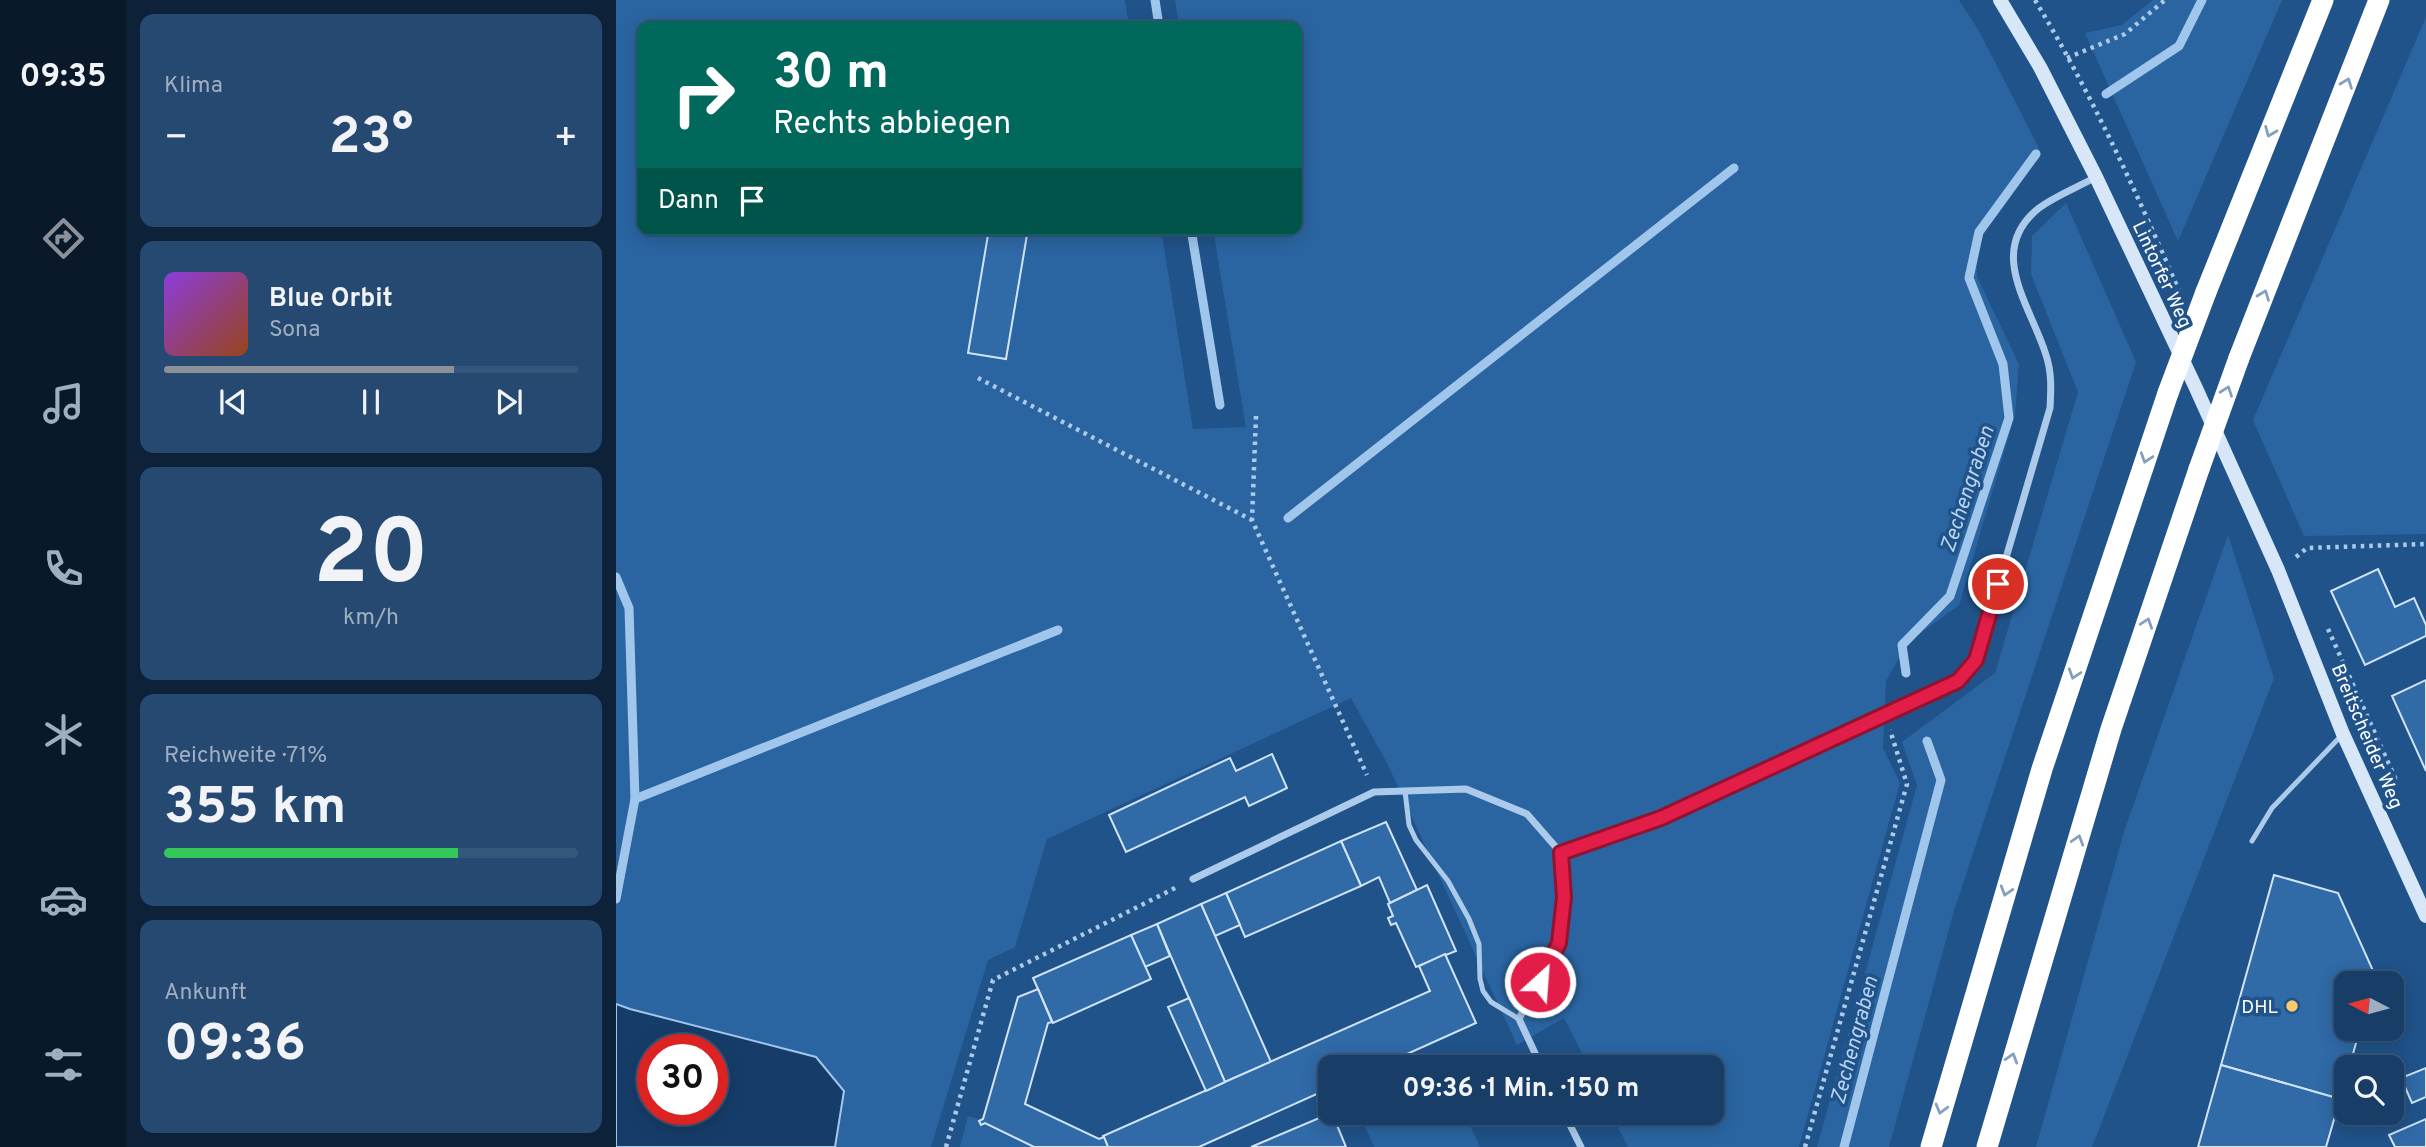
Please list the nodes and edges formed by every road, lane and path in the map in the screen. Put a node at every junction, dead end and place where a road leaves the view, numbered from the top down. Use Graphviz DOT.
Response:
graph roads {
  1 [pos="2000,0"];
  2 [pos="2165,0"];
  3 [pos="2323,0"];
  4 [pos="2379,0"];
  5 [pos="2040,67"];
  6 [pos="2096,177"];
  7 [pos="978,377"];
  8 [pos="1256,415"];
  9 [pos="1252,520"];
  10 [pos="2426,544"];
  11 [pos="2278,570"];
  12 [pos="1885,716"];
  13 [pos="2343,734"];
  14 [pos="1405,791"];
  15 [pos="1374,792"];
  16 [pos="2252,841"];
  17 [pos="1561,853"];
  18 [pos="1193,879"];
  19 [pos="2426,916"];
  20 [pos="1518,1018"];
  21 [pos="1536,1055"];
  22 [pos="1570,1125"];
  23 [pos="946,1147"];
  24 [pos="1581,1147"];
  25 [pos="1805,1147"];
  26 [pos="1931,1147"];
  27 [pos="1987,1147"];
  1 -- 5 [label="main road, Lintorfer Weg"];
  2 -- 5 [label="path"];
  3 -- 26 [label="highway, one-way, bridge"];
  27 -- 4 [label="highway, one-way, bridge"];
  5 -- 6 [label="main road, Lintorfer Weg"];
  6 -- 11 [label="main road, Lintorfer Weg"];
  6 -- 12 [label="street"];
  7 -- 9 [label="path"];
  8 -- 9 [label="path"];
  9 -- 15 [label="path"];
  10 -- 11 [label="path"];
  11 -- 13 [label="main road, Breitscheider Weg"];
  12 -- 17 [label="street"];
  12 -- 25 [label="path"];
  13 -- 16 [label="lane"];
  13 -- 19 [label="main road, Breitscheider Weg"];
  14 -- 15 [label="street"];
  14 -- 17 [label="street"];
  14 -- 20 [label="lane"];
  15 -- 18 [label="street"];
  17 -- 20 [label="street"];
  18 -- 23 [label="path"];
  20 -- 21 [label="street"];
  22 -- 24 [label="street"];
}
